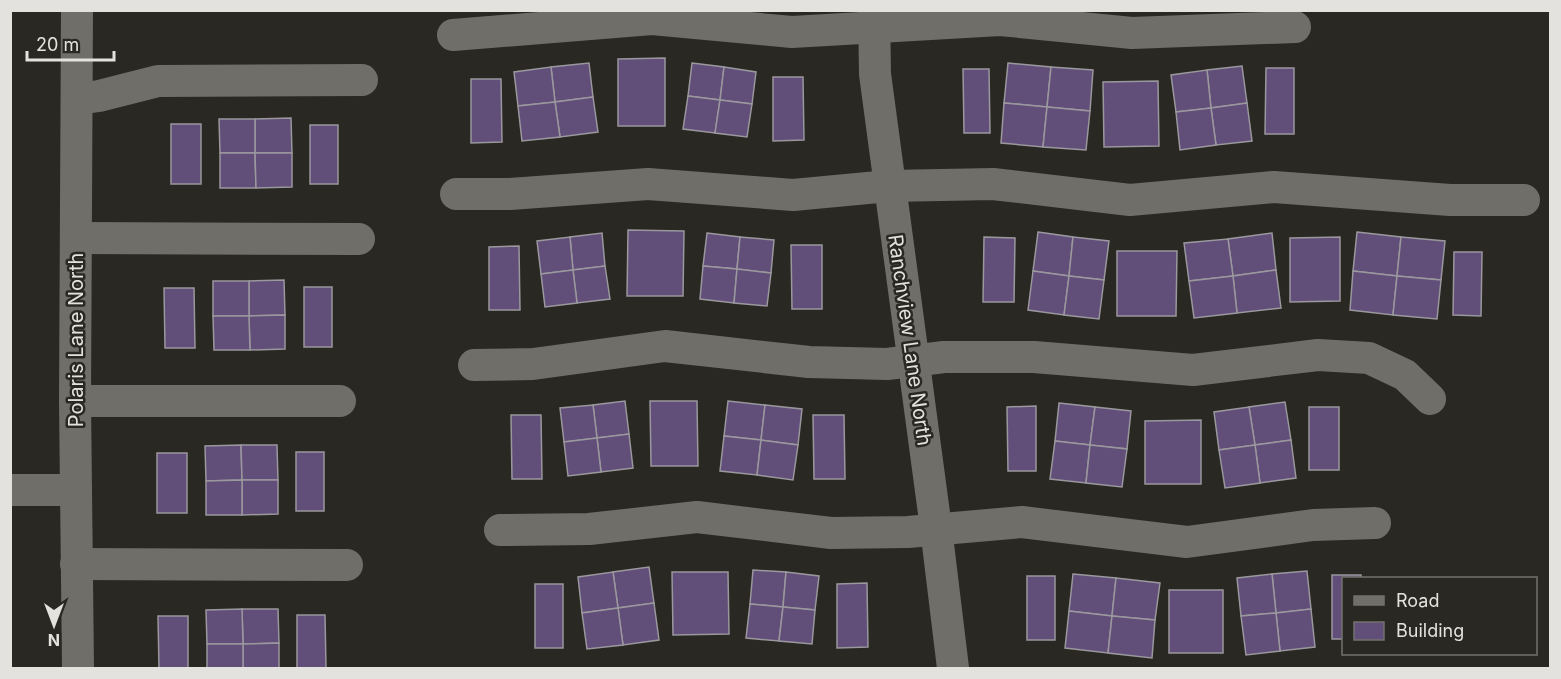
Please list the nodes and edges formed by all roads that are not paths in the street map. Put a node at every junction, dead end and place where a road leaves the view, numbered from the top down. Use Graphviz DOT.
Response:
graph roads {
  1 [pos="77,10"];
  2 [pos="874,19"];
  3 [pos="1295,27"];
  4 [pos="453,35"];
  5 [pos="362,80"];
  6 [pos="77,99"];
  7 [pos="889,186"];
  8 [pos="456,194"];
  9 [pos="1524,200"];
  10 [pos="76,238"];
  11 [pos="359,239"];
  12 [pos="913,360"];
  13 [pos="474,365"];
  14 [pos="1430,399"];
  15 [pos="75,401"];
  16 [pos="340,401"];
  17 [pos="10,490"];
  18 [pos="76,490"];
  19 [pos="1375,523"];
  20 [pos="936,528"];
  21 [pos="500,530"];
  22 [pos="76,564"];
  23 [pos="347,565"];
  24 [pos="78,669"];
  25 [pos="952,669"];
  1 -- 6 [label="street, Polaris Lane North"];
  2 -- 3 [label="street"];
  2 -- 4 [label="street"];
  2 -- 7 [label="street, Ranchview Lane North"];
  5 -- 6 [label="street"];
  6 -- 10 [label="street, Polaris Lane North"];
  7 -- 8 [label="street"];
  7 -- 9 [label="street"];
  7 -- 12 [label="street, Ranchview Lane North"];
  10 -- 11 [label="street"];
  10 -- 15 [label="street, Polaris Lane North"];
  12 -- 13 [label="street"];
  12 -- 14 [label="street"];
  12 -- 20 [label="street, Ranchview Lane North"];
  15 -- 16 [label="street"];
  15 -- 18 [label="street, Polaris Lane North"];
  17 -- 18 [label="street"];
  18 -- 22 [label="street, Polaris Lane North"];
  19 -- 20 [label="street"];
  20 -- 21 [label="street"];
  20 -- 25 [label="street, Ranchview Lane North"];
  22 -- 23 [label="street"];
  22 -- 24 [label="street, Polaris Lane North"];
}
